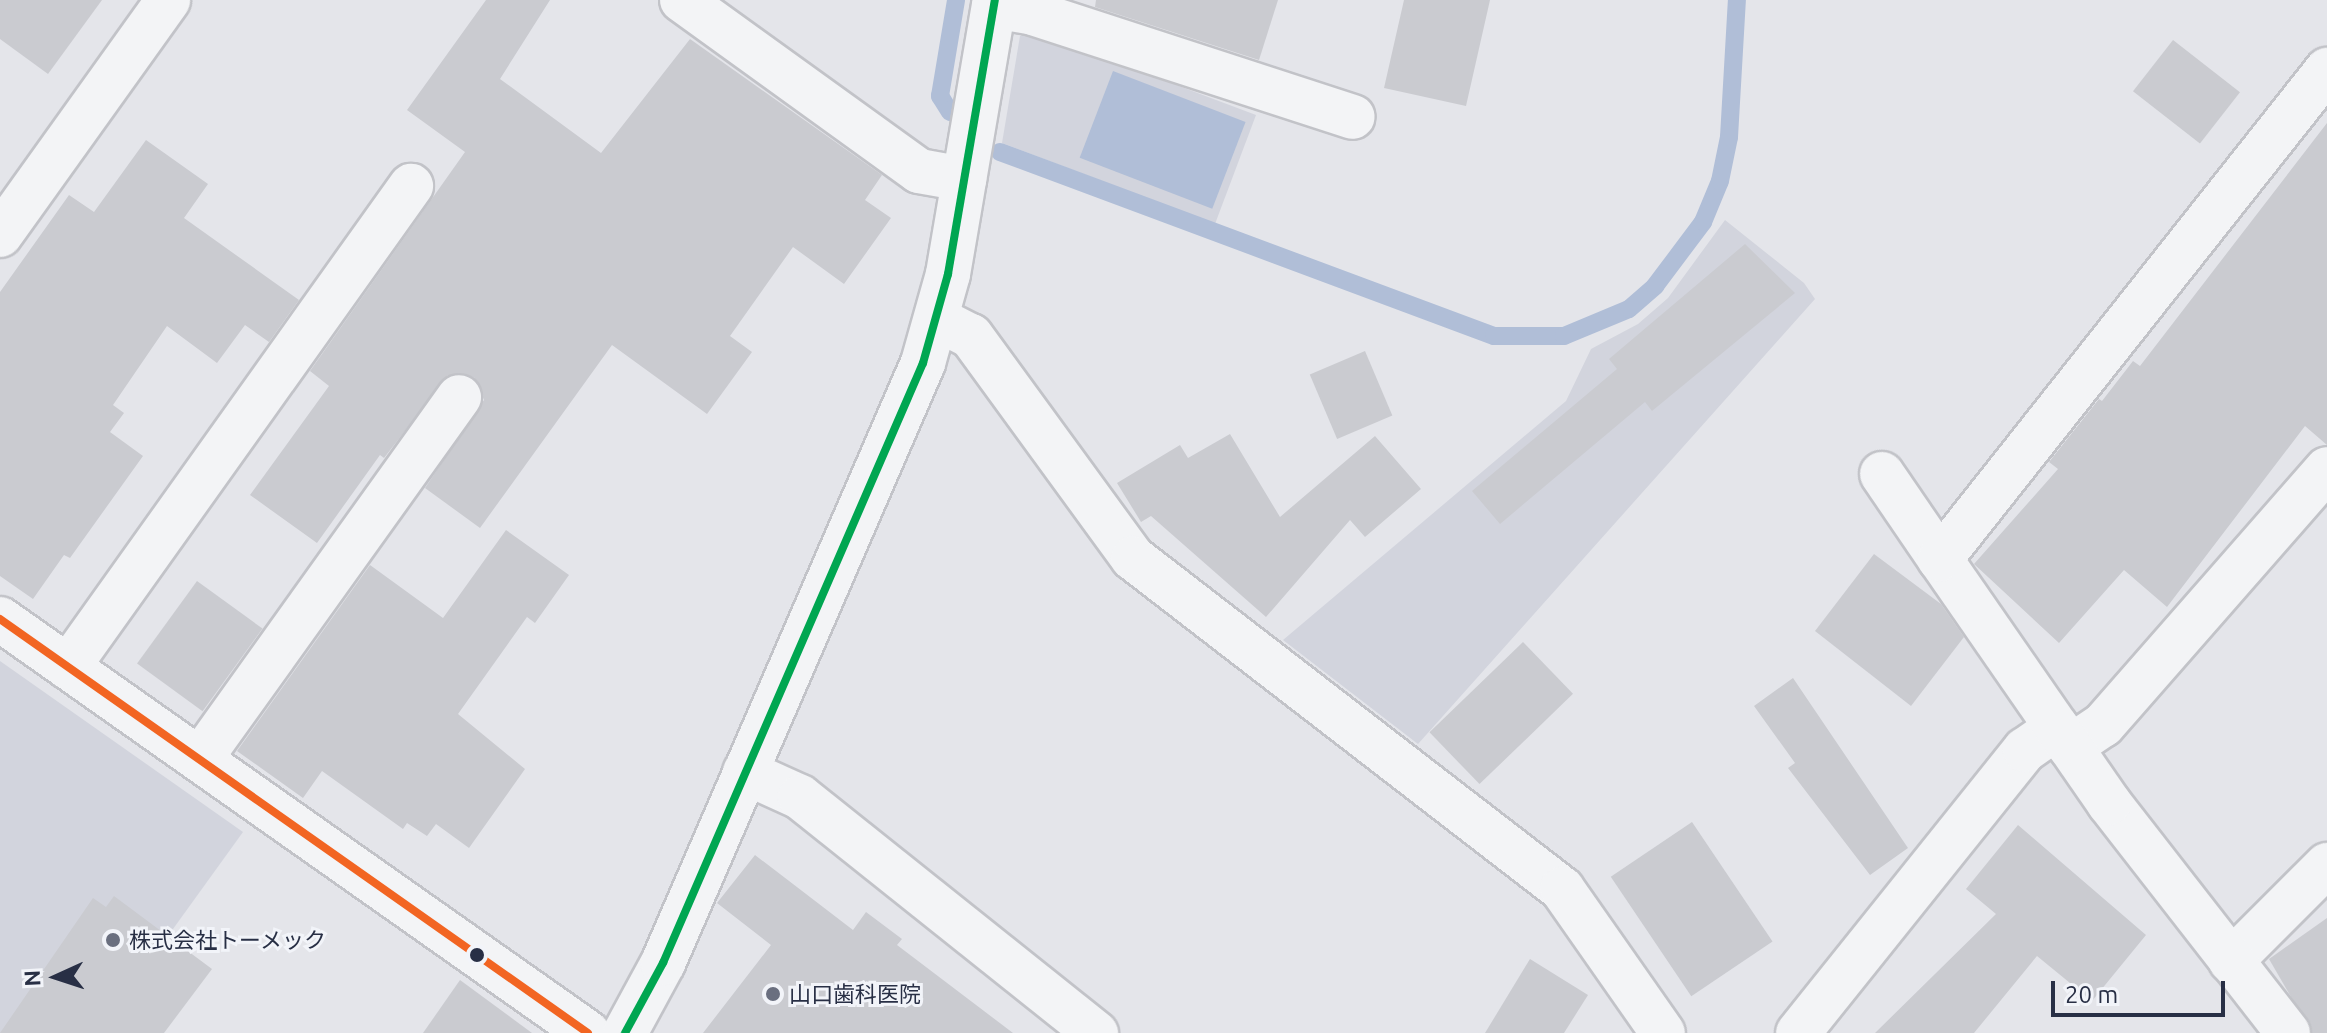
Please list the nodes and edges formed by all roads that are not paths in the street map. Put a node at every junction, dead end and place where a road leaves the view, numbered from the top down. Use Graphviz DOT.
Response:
graph roads {
  1 [pos="168,0"];
  2 [pos="682,0"];
  3 [pos="995,3"];
  4 [pos="2327,70"];
  5 [pos="1353,117"];
  6 [pos="964,179"];
  7 [pos="411,186"];
  8 [pos="0,235"];
  9 [pos="937,319"];
  10 [pos="459,397"];
  11 [pos="2327,469"];
  12 [pos="1882,474"];
  13 [pos="1940,559"];
  14 [pos="0,619"];
  15 [pos="68,667"];
  16 [pos="2063,738"];
  17 [pos="200,759"];
  18 [pos="745,772"];
  19 [pos="2327,865"];
  20 [pos="2231,961"];
  21 [pos="588,1033"];
  22 [pos="625,1033"];
  23 [pos="1096,1033"];
  24 [pos="1663,1033"];
  25 [pos="1798,1033"];
  26 [pos="2288,1033"];
  1 -- 8 [label="street"];
  2 -- 6 [label="street"];
  3 -- 5 [label="street"];
  3 -- 6 [label="street"];
  4 -- 13 [label="street"];
  6 -- 9 [label="street"];
  7 -- 15 [label="street"];
  9 -- 18 [label="street"];
  9 -- 24 [label="street"];
  10 -- 17 [label="street"];
  11 -- 16 [label="street"];
  12 -- 13 [label="street"];
  13 -- 16 [label="street"];
  14 -- 15 [label="street"];
  15 -- 17 [label="street"];
  16 -- 20 [label="street"];
  16 -- 25 [label="street"];
  17 -- 21 [label="street"];
  18 -- 22 [label="street"];
  18 -- 23 [label="street"];
  19 -- 20 [label="street"];
  20 -- 26 [label="street"];
}
